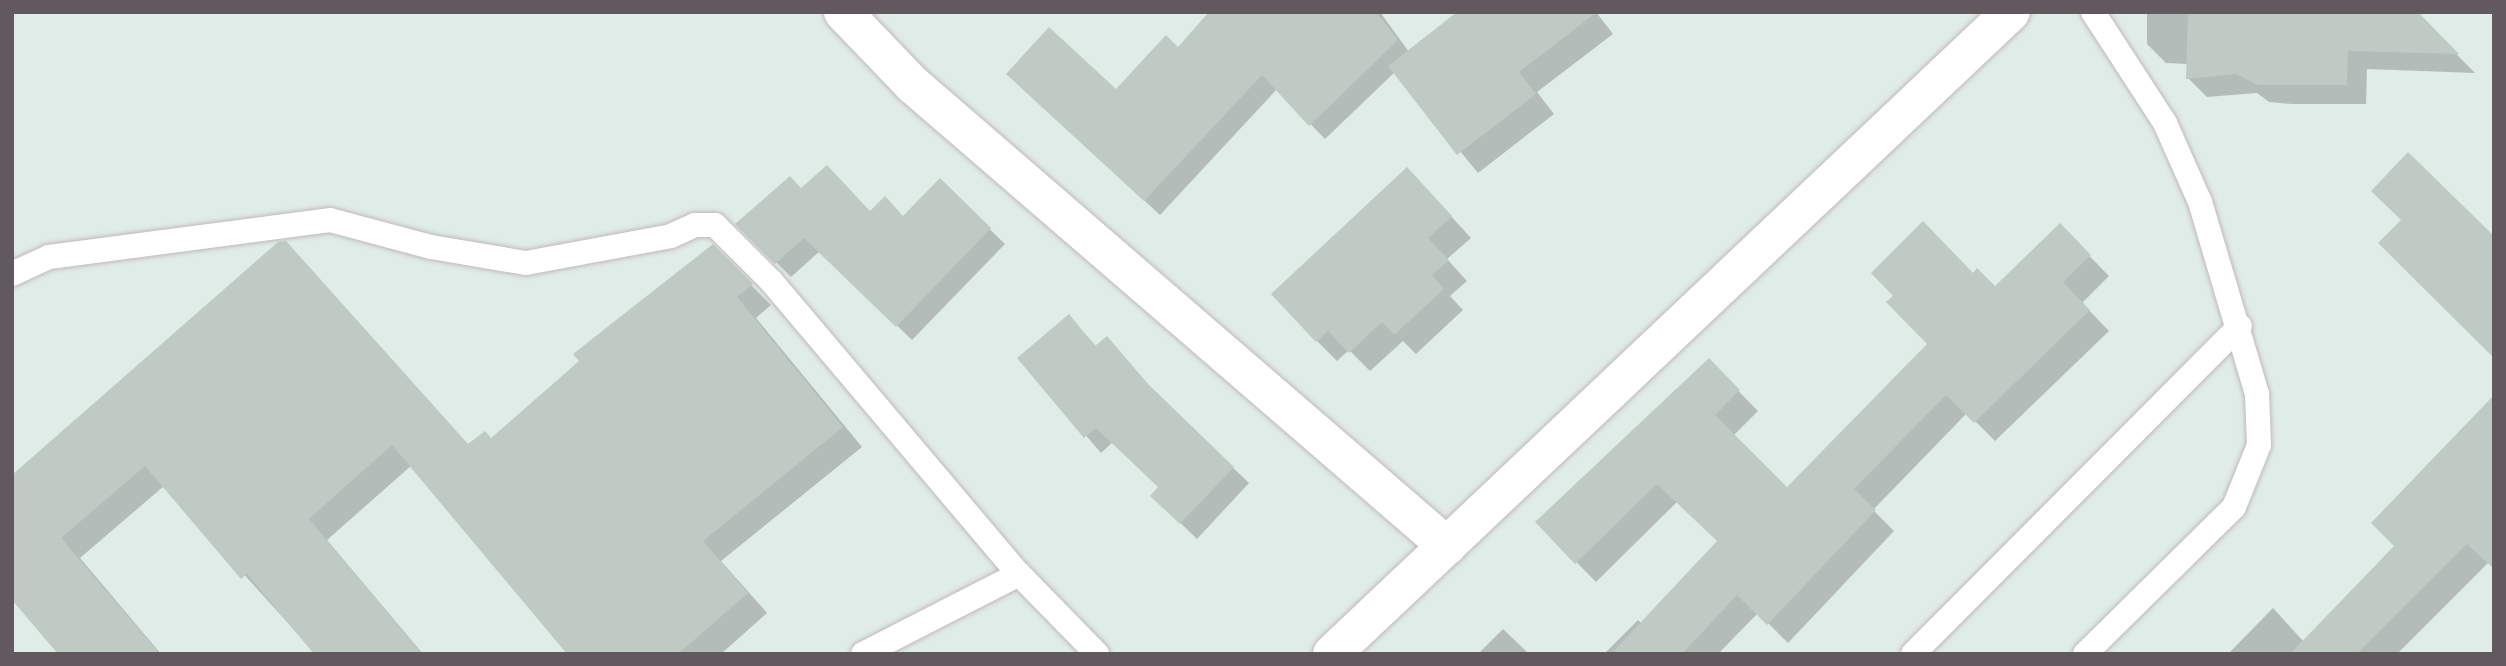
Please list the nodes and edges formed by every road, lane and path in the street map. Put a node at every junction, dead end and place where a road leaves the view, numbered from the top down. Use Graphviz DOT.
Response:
graph roads {
  1 [pos="843,12"];
  2 [pos="2011,12"];
  3 [pos="2093,12"];
  4 [pos="12,274"];
  5 [pos="2240,327"];
  6 [pos="1447,546"];
  7 [pos="1019,574"];
  8 [pos="863,654"];
  9 [pos="1097,654"];
  10 [pos="1332,654"];
  11 [pos="1913,654"];
  12 [pos="2085,654"];
  1 -- 6 [label="street"];
  2 -- 6 [label="street"];
  3 -- 5 [label="lane"];
  4 -- 7 [label="lane"];
  5 -- 11 [label="lane"];
  5 -- 12 [label="lane"];
  6 -- 10 [label="street"];
  7 -- 8 [label="lane"];
  7 -- 9 [label="lane"];
}
